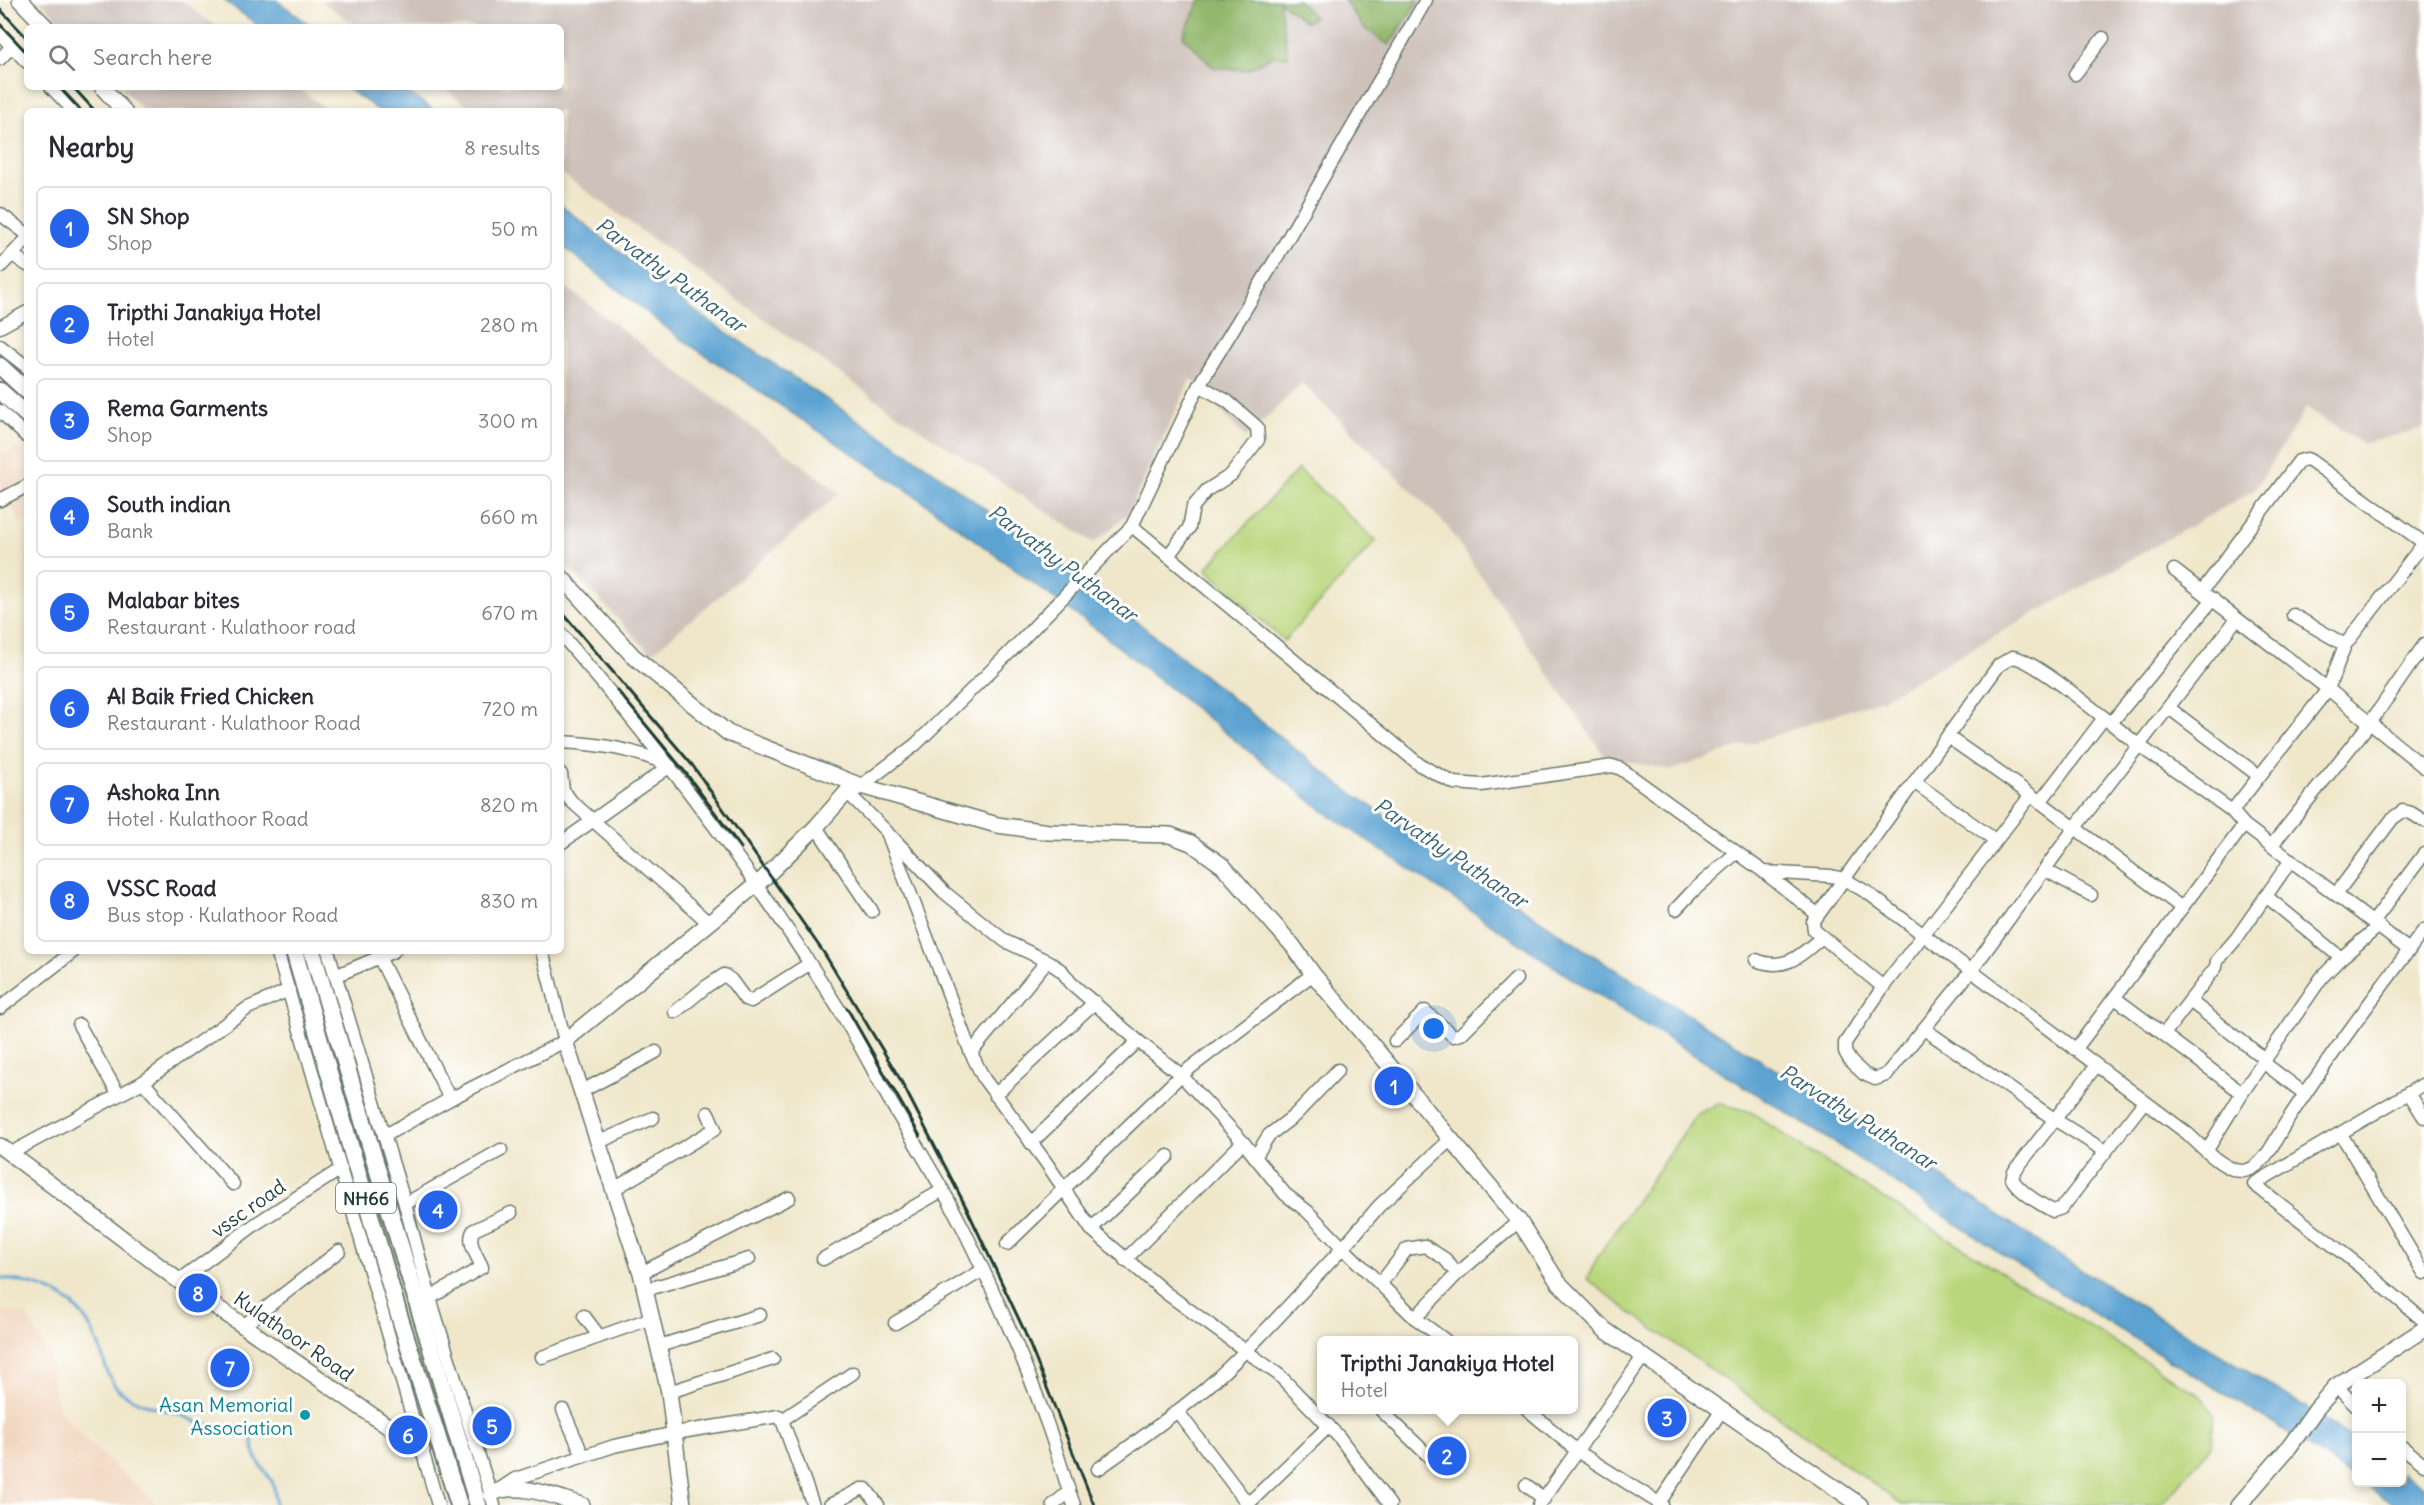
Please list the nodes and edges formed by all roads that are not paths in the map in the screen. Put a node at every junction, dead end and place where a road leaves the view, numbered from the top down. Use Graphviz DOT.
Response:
graph roads {
  1 [pos="20,0"];
  2 [pos="1426,0"];
  3 [pos="42,24"];
  4 [pos="0,33"];
  5 [pos="2103,39"];
  6 [pos="12,46"];
  7 [pos="0,59"];
  8 [pos="24,59"];
  9 [pos="2075,74"];
  10 [pos="54,90"];
  11 [pos="105,90"];
  12 [pos="71,108"];
  13 [pos="121,108"];
  14 [pos="0,214"];
  15 [pos="24,234"];
  16 [pos="24,241"];
  17 [pos="13,255"];
  18 [pos="24,263"];
  19 [pos="0,267"];
  20 [pos="24,314"];
  21 [pos="0,327"];
  22 [pos="0,346"];
  23 [pos="24,365"];
  24 [pos="0,366"];
  25 [pos="1199,385"];
  26 [pos="24,388"];
  27 [pos="0,392"];
  28 [pos="0,411"];
  29 [pos="24,412"];
  30 [pos="24,434"];
  31 [pos="24,488"];
  32 [pos="0,500"];
  33 [pos="1132,526"];
  34 [pos="2424,543"];
  35 [pos="1168,556"];
  36 [pos="2174,570"];
  37 [pos="564,580"];
  38 [pos="2202,591"];
  39 [pos="2213,599"];
  40 [pos="2293,615"];
  41 [pos="2236,620"];
  42 [pos="564,637"];
  43 [pos="2345,645"];
  44 [pos="2424,645"];
  45 [pos="2328,688"];
  46 [pos="2169,708"];
  47 [pos="2107,720"];
  48 [pos="2370,723"];
  49 [pos="1948,736"];
  50 [pos="564,742"];
  51 [pos="2140,746"];
  52 [pos="670,766"];
  53 [pos="2424,767"];
  54 [pos="2259,776"];
  55 [pos="1914,782"];
  56 [pos="564,787"];
  57 [pos="854,789"];
  58 [pos="2035,798"];
  59 [pos="2232,811"];
  60 [pos="593,821"];
  61 [pos="2424,821"];
  62 [pos="2244,825"];
  63 [pos="816,827"];
  64 [pos="2074,829"];
  65 [pos="887,832"];
  66 [pos="1995,840"];
  67 [pos="564,841"];
  68 [pos="2272,844"];
  69 [pos="1736,853"];
  70 [pos="2424,854"];
  71 [pos="2290,860"];
  72 [pos="2045,870"];
  73 [pos="1764,872"];
  74 [pos="1844,879"];
  75 [pos="756,884"];
  76 [pos="2336,894"];
  77 [pos="2091,895"];
  78 [pos="2266,896"];
  79 [pos="2182,908"];
  80 [pos="1676,909"];
  81 [pos="872,911"];
  82 [pos="1817,914"];
  83 [pos="709,923"];
  84 [pos="2376,924"];
  85 [pos="2424,930"];
  86 [pos="1923,935"];
  87 [pos="1822,936"];
  88 [pos="2409,950"];
  89 [pos="70,954"];
  90 [pos="278,954"];
  91 [pos="295,954"];
  92 [pos="313,954"];
  93 [pos="329,954"];
  94 [pos="386,954"];
  95 [pos="543,954"];
  96 [pos="379,957"];
  97 [pos="2341,958"];
  98 [pos="1756,960"];
  99 [pos="1047,961"];
  100 [pos="809,964"];
  101 [pos="1971,971"];
  102 [pos="1313,974"];
  103 [pos="335,976"];
  104 [pos="1516,979"];
  105 [pos="1884,987"];
  106 [pos="289,990"];
  107 [pos="2115,999"];
  108 [pos="2190,1001"];
  109 [pos="1095,1002"];
  110 [pos="0,1008"];
  111 [pos="675,1012"];
  112 [pos="79,1025"];
  113 [pos="1924,1029"];
  114 [pos="2164,1034"];
  115 [pos="565,1041"];
  116 [pos="1138,1041"];
  117 [pos="1395,1041"];
  118 [pos="2075,1050"];
  119 [pos="656,1052"];
  120 [pos="971,1053"];
  121 [pos="2265,1062"];
  122 [pos="2096,1066"];
  123 [pos="1338,1070"];
  124 [pos="1181,1075"];
  125 [pos="143,1082"];
  126 [pos="2424,1084"];
  127 [pos="582,1091"];
  128 [pos="2242,1093"];
  129 [pos="2409,1093"];
  130 [pos="118,1094"];
  131 [pos="2305,1094"];
  132 [pos="996,1095"];
  133 [pos="450,1099"];
  134 [pos="2144,1102"];
  135 [pos="708,1113"];
  136 [pos="653,1118"];
  137 [pos="2424,1118"];
  138 [pos="2054,1119"];
  139 [pos="2341,1134"];
  140 [pos="384,1136"];
  141 [pos="1452,1138"];
  142 [pos="598,1142"];
  143 [pos="1243,1142"];
  144 [pos="1031,1143"];
  145 [pos="4,1150"];
  146 [pos="501,1150"];
  147 [pos="2206,1150"];
  148 [pos="2105,1151"];
  149 [pos="1168,1156"];
  150 [pos="1255,1157"];
  151 [pos="341,1168"];
  152 [pos="233,1184"];
  153 [pos="614,1189"];
  154 [pos="1065,1189"];
  155 [pos="943,1190"];
  156 [pos="789,1198"];
  157 [pos="405,1203"];
  158 [pos="511,1213"];
  159 [pos="1519,1221"];
  160 [pos="1091,1229"];
  161 [pos="1007,1244"];
  162 [pos="1343,1248"];
  163 [pos="339,1251"];
  164 [pos="748,1259"];
  165 [pos="823,1259"];
  166 [pos="1125,1260"];
  167 [pos="983,1270"];
  168 [pos="641,1273"];
  169 [pos="2424,1273"];
  170 [pos="1457,1274"];
  171 [pos="179,1281"];
  172 [pos="1380,1284"];
  173 [pos="645,1290"];
  174 [pos="430,1298"];
  175 [pos="760,1315"];
  176 [pos="584,1316"];
  177 [pos="652,1318"];
  178 [pos="1415,1318"];
  179 [pos="2424,1321"];
  180 [pos="896,1323"];
  181 [pos="243,1326"];
  182 [pos="2424,1329"];
  183 [pos="599,1336"];
  184 [pos="1430,1336"];
  185 [pos="659,1346"];
  186 [pos="1245,1350"];
  187 [pos="542,1356"];
  188 [pos="1644,1357"];
  189 [pos="773,1359"];
  190 [pos="853,1373"];
  191 [pos="2336,1386"];
  192 [pos="669,1392"];
  193 [pos="2352,1402"];
  194 [pos="563,1410"];
  195 [pos="1722,1410"];
  196 [pos="1178,1412"];
  197 [pos="1317,1414"];
  198 [pos="1317,1414"];
  199 [pos="1385,1414"];
  200 [pos="1533,1414"];
  201 [pos="783,1420"];
  202 [pos="1329,1426"];
  203 [pos="675,1433"];
  204 [pos="474,1435"];
  205 [pos="457,1440"];
  206 [pos="440,1445"];
  207 [pos="422,1450"];
  208 [pos="2406,1450"];
  209 [pos="1577,1451"];
  210 [pos="582,1456"];
  211 [pos="2424,1464"];
  212 [pos="1438,1465"];
  213 [pos="1098,1469"];
  214 [pos="1526,1485"];
  215 [pos="1070,1492"];
  216 [pos="480,1500"];
  217 [pos="1542,1502"];
  218 [pos="1851,1503"];
  219 [pos="1660,1504"];
  220 [pos="438,1505"];
  221 [pos="582,1505"];
  222 [pos="683,1505"];
  223 [pos="813,1505"];
  224 [pos="830,1505"];
  225 [pos="878,1505"];
  226 [pos="1053,1505"];
  227 [pos="1074,1505"];
  228 [pos="1248,1505"];
  229 [pos="1390,1505"];
  230 [pos="2239,1505"];
  1 -- 3 [label="main road"];
  2 -- 25 [label="street"];
  4 -- 6 [label="street"];
  5 -- 9 [label="street"];
  6 -- 7 [label="street"];
  6 -- 8 [label="street"];
  10 -- 12 [label="street"];
  11 -- 13 [label="main road"];
  14 -- 15 [label="street"];
  16 -- 17 [label="street"];
  17 -- 18 [label="street"];
  17 -- 19 [label="street"];
  20 -- 21 [label="street"];
  22 -- 23 [label="street"];
  24 -- 26 [label="highway"];
  25 -- 33 [label="street"];
  25 -- 35 [label="street"];
  27 -- 29 [label="highway"];
  28 -- 30 [label="street"];
  31 -- 32 [label="street"];
  33 -- 35 [label="street"];
  33 -- 57 [label="street"];
  34 -- 38 [label="street"];
  34 -- 43 [label="street"];
  35 -- 69 [label="street"];
  36 -- 38 [label="street"];
  37 -- 57 [label="main road"];
  38 -- 39 [label="street"];
  39 -- 41 [label="street"];
  39 -- 47 [label="street"];
  40 -- 43 [label="street"];
  41 -- 45 [label="street"];
  41 -- 46 [label="street"];
  42 -- 52 [label="street"];
  43 -- 45 [label="street"];
  44 -- 48 [label="street"];
  45 -- 48 [label="street"];
  45 -- 54 [label="street"];
  46 -- 51 [label="street"];
  46 -- 54 [label="street"];
  47 -- 49 [label="street"];
  47 -- 51 [label="street"];
  47 -- 58 [label="street"];
  48 -- 53 [label="street"];
  48 -- 68 [label="street"];
  49 -- 55 [label="street"];
  49 -- 58 [label="street"];
  50 -- 52 [label="street"];
  51 -- 59 [label="street"];
  51 -- 64 [label="street"];
  52 -- 60 [label="street"];
  52 -- 75 [label="street"];
  54 -- 59 [label="street"];
  55 -- 66 [label="street"];
  55 -- 74 [label="street"];
  56 -- 60 [label="street"];
  57 -- 63 [label="main road"];
  57 -- 65 [label="street"];
  57 -- 102 [label="main road"];
  58 -- 64 [label="street"];
  58 -- 66 [label="street"];
  59 -- 62 [label="street"];
  60 -- 67 [label="street"];
  60 -- 83 [label="street"];
  61 -- 76 [label="street"];
  62 -- 68 [label="street"];
  62 -- 79 [label="street"];
  63 -- 75 [label="main road"];
  63 -- 81 [label="street"];
  64 -- 72 [label="street"];
  64 -- 79 [label="street"];
  65 -- 99 [label="street"];
  65 -- 120 [label="street"];
  66 -- 86 [label="street"];
  68 -- 71 [label="street"];
  69 -- 73 [label="street"];
  69 -- 80 [label="street"];
  70 -- 84 [label="street"];
  71 -- 76 [label="street"];
  71 -- 78 [label="street"];
  72 -- 77 [label="street"];
  72 -- 101 [label="street"];
  73 -- 74 [label="street"];
  73 -- 82 [label="street"];
  74 -- 82 [label="street"];
  74 -- 86 [label="street"];
  75 -- 83 [label="main road"];
  75 -- 100 [label="street"];
  76 -- 84 [label="street"];
  78 -- 97 [label="street"];
  78 -- 108 [label="street"];
  79 -- 107 [label="street"];
  82 -- 87 [label="street"];
  83 -- 115 [label="main road"];
  84 -- 88 [label="street"];
  84 -- 97 [label="street"];
  85 -- 88 [label="street"];
  86 -- 101 [label="street"];
  86 -- 105 [label="street"];
  87 -- 98 [label="street"];
  87 -- 105 [label="street"];
  88 -- 131 [label="street"];
  89 -- 110 [label="street"];
  90 -- 106 [label="street"];
  91 -- 206 [label="highway, NH66"];
  92 -- 205 [label="highway, NH66"];
  93 -- 103 [label="street"];
  94 -- 96 [label="street"];
  95 -- 115 [label="street"];
  96 -- 103 [label="street"];
  96 -- 133 [label="street"];
  97 -- 121 [label="street"];
  99 -- 109 [label="street"];
  99 -- 120 [label="street"];
  100 -- 111 [label="street"];
  100 -- 155 [label="street"];
  101 -- 113 [label="street"];
  101 -- 118 [label="street"];
  102 -- 124 [label="street"];
  102 -- 141 [label="main road"];
  103 -- 140 [label="street"];
  104 -- 117 [label="street"];
  105 -- 113 [label="street"];
  106 -- 125 [label="street"];
  106 -- 151 [label="street"];
  107 -- 114 [label="street"];
  107 -- 118 [label="street"];
  108 -- 114 [label="street"];
  108 -- 121 [label="street"];
  109 -- 116 [label="street"];
  109 -- 132 [label="street"];
  112 -- 130 [label="street"];
  113 -- 138 [label="street"];
  114 -- 128 [label="street"];
  115 -- 127 [label="main road"];
  115 -- 133 [label="street"];
  116 -- 124 [label="street"];
  116 -- 144 [label="street"];
  118 -- 122 [label="street"];
  119 -- 127 [label="street"];
  120 -- 132 [label="street"];
  121 -- 128 [label="street"];
  121 -- 131 [label="street"];
  122 -- 134 [label="street"];
  122 -- 138 [label="street"];
  123 -- 150 [label="street"];
  124 -- 143 [label="street"];
  124 -- 154 [label="street"];
  125 -- 130 [label="street"];
  125 -- 152 [label="street"];
  126 -- 129 [label="street"];
  127 -- 142 [label="main road"];
  128 -- 147 [label="street"];
  129 -- 137 [label="street"];
  129 -- 139 [label="street"];
  130 -- 145 [label="street"];
  131 -- 147 [label="street"];
  132 -- 144 [label="street"];
  133 -- 140 [label="street"];
  134 -- 147 [label="street"];
  134 -- 148 [label="street"];
  135 -- 153 [label="street"];
  136 -- 142 [label="street"];
  138 -- 148 [label="street"];
  138 -- 148 [label="street"];
  139 -- 169 [label="street"];
  139 -- 179 [label="street"];
  140 -- 157 [label="street"];
  141 -- 159 [label="main road"];
  141 -- 162 [label="street"];
  142 -- 153 [label="main road"];
  143 -- 150 [label="street"];
  143 -- 166 [label="street"];
  144 -- 154 [label="street"];
  145 -- 171 [label="main road, Kulathoor Road"];
  146 -- 157 [label="street"];
  149 -- 160 [label="street"];
  150 -- 162 [label="street"];
  151 -- 171 [label="street, vssc road"];
  151 -- 207 [label="street"];
  153 -- 168 [label="main road"];
  154 -- 160 [label="street"];
  154 -- 161 [label="street"];
  155 -- 165 [label="street"];
  155 -- 167 [label="street"];
  156 -- 168 [label="street"];
  157 -- 174 [label="street"];
  158 -- 174 [label="street"];
  159 -- 170 [label="street"];
  159 -- 188 [label="main road"];
  160 -- 166 [label="street"];
  162 -- 172 [label="street"];
  162 -- 186 [label="street"];
  163 -- 181 [label="street"];
  164 -- 173 [label="street"];
  166 -- 186 [label="street"];
  167 -- 180 [label="street"];
  167 -- 215 [label="street"];
  168 -- 173 [label="main road"];
  170 -- 172 [label="street"];
  170 -- 178 [label="street"];
  171 -- 181 [label="main road, Kulathoor Road"];
  172 -- 178 [label="street"];
  173 -- 177 [label="main road"];
  174 -- 204 [label="street"];
  175 -- 185 [label="street"];
  176 -- 183 [label="street"];
  177 -- 183 [label="street"];
  177 -- 185 [label="main road"];
  178 -- 184 [label="street"];
  181 -- 207 [label="main road, Kulathoor Road"];
  182 -- 191 [label="main road"];
  183 -- 187 [label="street"];
  185 -- 192 [label="main road"];
  186 -- 196 [label="street"];
  186 -- 197 [label="street"];
  188 -- 195 [label="main road"];
  188 -- 209 [label="street"];
  189 -- 192 [label="street"];
  190 -- 201 [label="street"];
  191 -- 193 [label="street"];
  191 -- 230 [label="main road"];
  192 -- 203 [label="main road"];
  194 -- 210 [label="street"];
  195 -- 218 [label="main road"];
  195 -- 219 [label="street"];
  196 -- 213 [label="street"];
  196 -- 228 [label="street"];
  198 -- 202 [label="street"];
  199 -- 212 [label="street"];
  200 -- 209 [label="street"];
  201 -- 203 [label="street"];
  201 -- 223 [label="street"];
  202 -- 228 [label="street"];
  202 -- 229 [label="street"];
  203 -- 210 [label="street"];
  203 -- 222 [label="main road"];
  204 -- 205 [label="street"];
  204 -- 216 [label="street"];
  205 -- 206 [label="street"];
  205 -- 216 [label="highway, NH66"];
  206 -- 207 [label="street"];
  206 -- 216 [label="highway, NH66"];
  207 -- 220 [label="street"];
  208 -- 211 [label="street"];
  209 -- 217 [label="street"];
  209 -- 219 [label="street"];
  210 -- 216 [label="street"];
  214 -- 217 [label="street"];
  215 -- 226 [label="street"];
  215 -- 227 [label="street"];
  216 -- 221 [label="main road"];
  224 -- 225 [label="street"];
}
